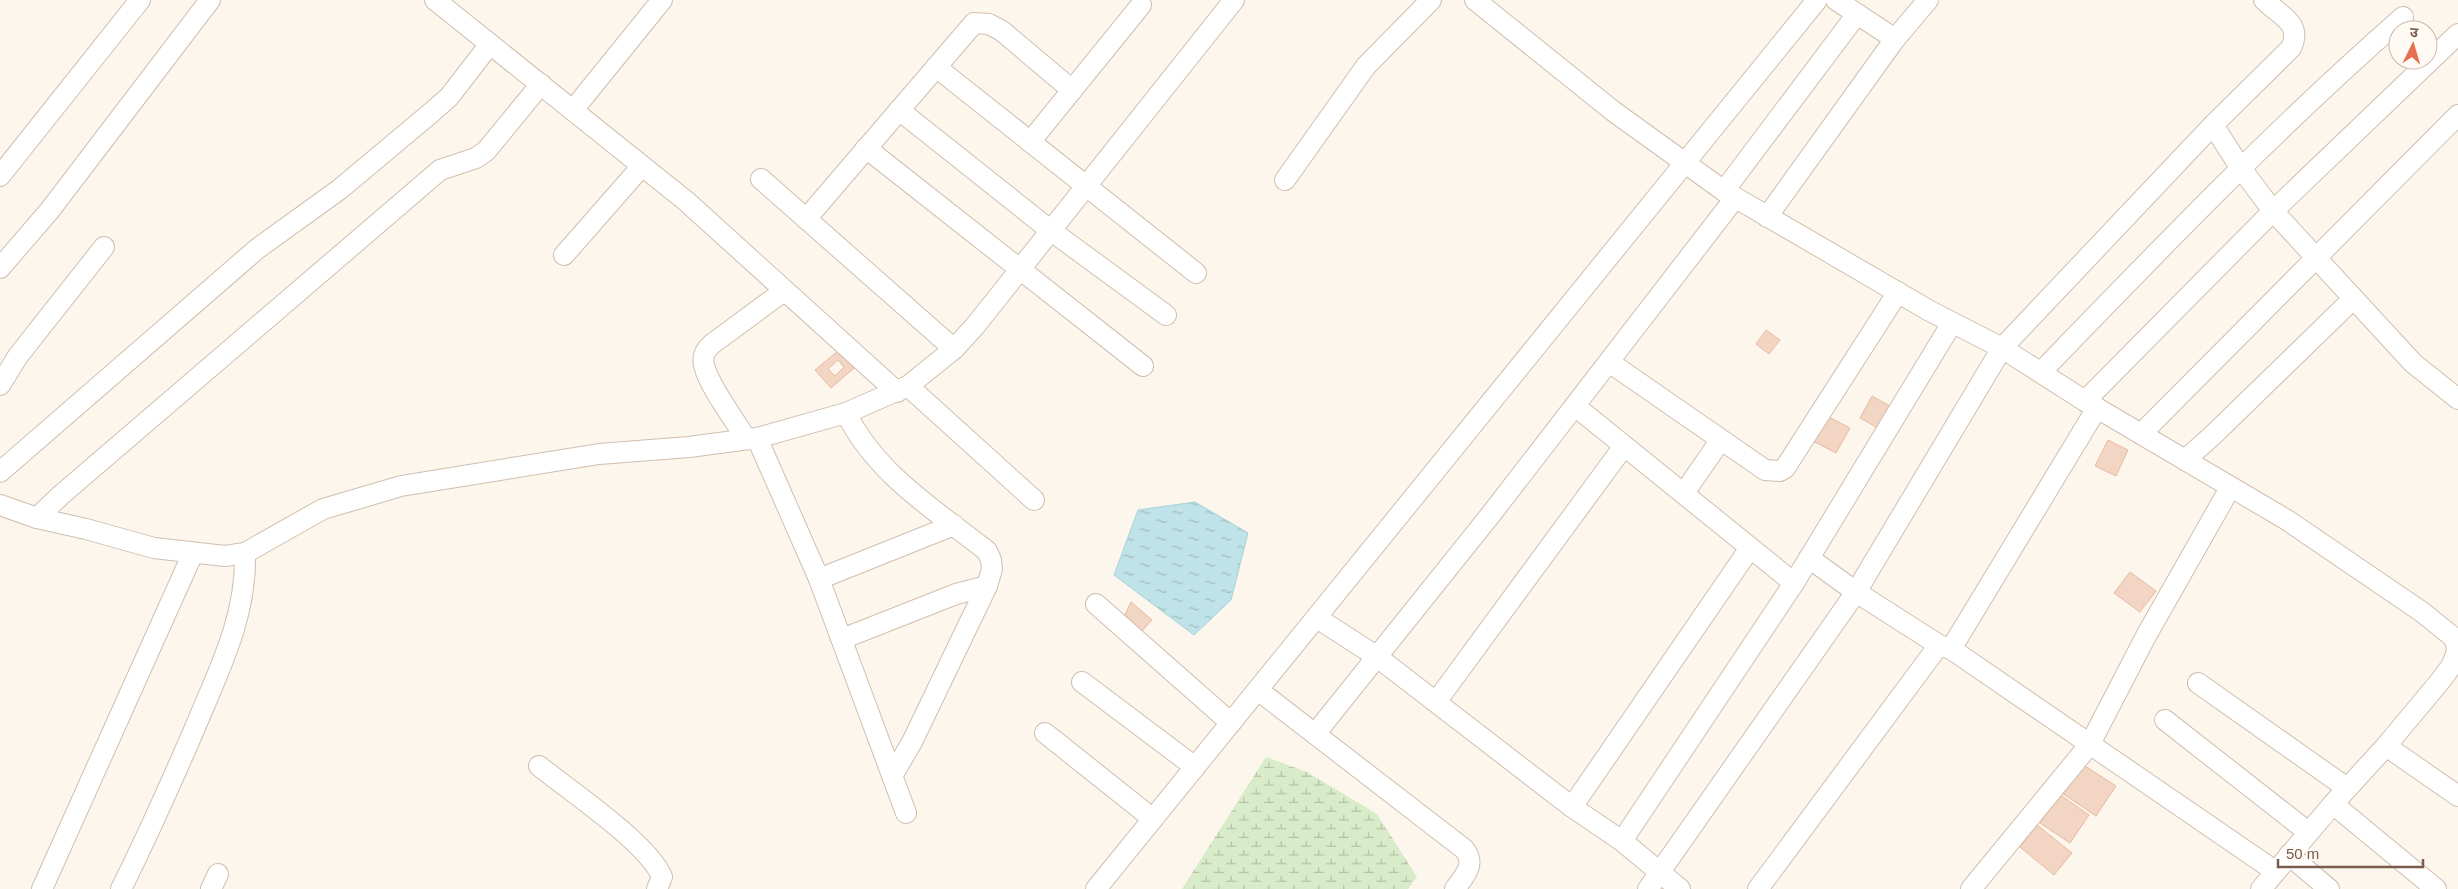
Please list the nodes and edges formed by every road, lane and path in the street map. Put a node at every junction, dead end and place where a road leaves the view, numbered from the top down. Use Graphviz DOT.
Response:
graph roads {
  1 [pos="140,0"];
  2 [pos="210,0"];
  3 [pos="435,0"];
  4 [pos="662,0"];
  5 [pos="1234,0"];
  6 [pos="1431,0"];
  7 [pos="1475,0"];
  8 [pos="1817,0"];
  9 [pos="1836,0"];
  10 [pos="1928,0"];
  11 [pos="2264,0"];
  12 [pos="1141,5"];
  13 [pos="1857,14"];
  14 [pos="2402,17"];
  15 [pos="2458,34"];
  16 [pos="1895,39"];
  17 [pos="490,44"];
  18 [pos="936,67"];
  19 [pos="541,84"];
  20 [pos="1072,90"];
  21 [pos="573,110"];
  22 [pos="899,110"];
  23 [pos="2458,116"];
  24 [pos="2213,125"];
  25 [pos="1030,142"];
  26 [pos="866,148"];
  27 [pos="1685,163"];
  28 [pos="642,166"];
  29 [pos="2240,167"];
  30 [pos="0,176"];
  31 [pos="761,179"];
  32 [pos="1284,180"];
  33 [pos="1086,185"];
  34 [pos="1730,194"];
  35 [pos="2273,211"];
  36 [pos="1767,217"];
  37 [pos="806,219"];
  38 [pos="1050,230"];
  39 [pos="104,247"];
  40 [pos="564,255"];
  41 [pos="2317,259"];
  42 [pos="0,268"];
  43 [pos="1019,270"];
  44 [pos="1196,273"];
  45 [pos="784,291"];
  46 [pos="1898,292"];
  47 [pos="2354,298"];
  48 [pos="1166,315"];
  49 [pos="1952,323"];
  50 [pos="2002,348"];
  51 [pos="954,349"];
  52 [pos="1608,362"];
  53 [pos="1144,366"];
  54 [pos="2042,372"];
  55 [pos="0,385"];
  56 [pos="902,389"];
  57 [pos="2458,399"];
  58 [pos="2091,404"];
  59 [pos="1575,406"];
  60 [pos="846,413"];
  61 [pos="2141,434"];
  62 [pos="752,439"];
  63 [pos="1720,441"];
  64 [pos="1624,446"];
  65 [pos="2185,460"];
  66 [pos="0,472"];
  67 [pos="2230,488"];
  68 [pos="1684,493"];
  69 [pos="1034,500"];
  70 [pos="0,505"];
  71 [pos="37,518"];
  72 [pos="954,525"];
  73 [pos="1750,548"];
  74 [pos="193,553"];
  75 [pos="245,553"];
  76 [pos="1809,558"];
  77 [pos="819,579"];
  78 [pos="1794,583"];
  79 [pos="987,586"];
  80 [pos="1856,592"];
  81 [pos="1096,604"];
  82 [pos="1317,618"];
  83 [pos="842,639"];
  84 [pos="1945,647"];
  85 [pos="1376,656"];
  86 [pos="2456,656"];
  87 [pos="1082,682"];
  88 [pos="2198,683"];
  89 [pos="1258,690"];
  90 [pos="1436,702"];
  91 [pos="2165,720"];
  92 [pos="1231,723"];
  93 [pos="1045,733"];
  94 [pos="1314,734"];
  95 [pos="2090,744"];
  96 [pos="2386,746"];
  97 [pos="539,766"];
  98 [pos="1195,767"];
  99 [pos="892,776"];
  100 [pos="2347,788"];
  101 [pos="2458,796"];
  102 [pos="2333,804"];
  103 [pos="1572,807"];
  104 [pos="906,813"];
  105 [pos="1153,819"];
  106 [pos="2308,832"];
  107 [pos="1622,841"];
  108 [pos="2288,855"];
  109 [pos="2275,871"];
  110 [pos="1654,881"];
  111 [pos="42,889"];
  112 [pos="121,889"];
  113 [pos="657,889"];
  114 [pos="1096,889"];
  115 [pos="1455,889"];
  116 [pos="1680,889"];
  117 [pos="1758,889"];
  118 [pos="1972,889"];
  119 [pos="2261,889"];
  120 [pos="2329,889"];
  121 [pos="2436,889"];
  1 -- 30 [label="street"];
  2 -- 42 [label="street"];
  3 -- 17 [label="street"];
  4 -- 21 [label="street"];
  5 -- 33 [label="street"];
  6 -- 32 [label="street"];
  7 -- 27 [label="street"];
  8 -- 27 [label="street"];
  9 -- 13 [label="street"];
  10 -- 16 [label="street"];
  11 -- 24 [label="street"];
  12 -- 20 [label="street"];
  13 -- 16 [label="street"];
  13 -- 34 [label="street"];
  14 -- 29 [label="street"];
  15 -- 35 [label="street"];
  16 -- 36 [label="street"];
  17 -- 19 [label="street"];
  17 -- 66 [label="street"];
  18 -- 20 [label="street"];
  18 -- 22 [label="street"];
  18 -- 25 [label="street"];
  19 -- 21 [label="street"];
  19 -- 71 [label="street"];
  20 -- 25 [label="street"];
  21 -- 28 [label="street"];
  22 -- 26 [label="street"];
  22 -- 38 [label="street"];
  23 -- 41 [label="street"];
  24 -- 29 [label="street"];
  24 -- 50 [label="street"];
  25 -- 33 [label="street"];
  26 -- 37 [label="street"];
  26 -- 43 [label="street"];
  27 -- 34 [label="street"];
  27 -- 82 [label="street"];
  28 -- 40 [label="street"];
  28 -- 45 [label="street"];
  29 -- 35 [label="street"];
  29 -- 54 [label="street"];
  31 -- 37 [label="street"];
  33 -- 38 [label="street"];
  33 -- 44 [label="street"];
  34 -- 36 [label="street"];
  34 -- 52 [label="street"];
  35 -- 41 [label="street"];
  35 -- 58 [label="street"];
  36 -- 46 [label="street"];
  37 -- 51 [label="street"];
  38 -- 43 [label="street"];
  38 -- 48 [label="street"];
  39 -- 55 [label="street"];
  41 -- 47 [label="street"];
  41 -- 61 [label="street"];
  43 -- 51 [label="street"];
  43 -- 53 [label="street"];
  45 -- 56 [label="street"];
  45 -- 62 [label="street"];
  46 -- 49 [label="street"];
  46 -- 63 [label="street"];
  47 -- 57 [label="street"];
  47 -- 65 [label="street"];
  49 -- 50 [label="street"];
  49 -- 76 [label="street"];
  50 -- 54 [label="street"];
  50 -- 80 [label="street"];
  51 -- 56 [label="street"];
  52 -- 59 [label="street"];
  52 -- 63 [label="street"];
  54 -- 58 [label="street"];
  56 -- 60 [label="street"];
  56 -- 69 [label="street"];
  58 -- 61 [label="street"];
  58 -- 84 [label="street"];
  59 -- 64 [label="street"];
  59 -- 85 [label="street"];
  60 -- 62 [label="street"];
  60 -- 72 [label="street"];
  61 -- 65 [label="street"];
  62 -- 75 [label="street"];
  62 -- 77 [label="street"];
  63 -- 68 [label="street"];
  64 -- 68 [label="street"];
  64 -- 90 [label="street"];
  65 -- 67 [label="street"];
  67 -- 86 [label="street"];
  67 -- 95 [label="street"];
  68 -- 73 [label="street"];
  70 -- 71 [label="street"];
  71 -- 74 [label="street"];
  72 -- 77 [label="street"];
  72 -- 79 [label="street"];
  73 -- 78 [label="street"];
  73 -- 103 [label="street"];
  74 -- 75 [label="street"];
  74 -- 111 [label="street"];
  75 -- 112 [label="street"];
  76 -- 78 [label="street"];
  76 -- 80 [label="street"];
  77 -- 83 [label="street"];
  78 -- 107 [label="street"];
  79 -- 83 [label="street"];
  79 -- 99 [label="street"];
  80 -- 84 [label="street"];
  80 -- 110 [label="street"];
  81 -- 92 [label="street"];
  82 -- 85 [label="street"];
  82 -- 89 [label="street"];
  83 -- 99 [label="street"];
  84 -- 95 [label="street"];
  84 -- 117 [label="street"];
  85 -- 90 [label="street"];
  85 -- 94 [label="street"];
  86 -- 96 [label="street"];
  87 -- 98 [label="street"];
  88 -- 100 [label="street"];
  89 -- 92 [label="street"];
  89 -- 94 [label="street"];
  90 -- 103 [label="street"];
  91 -- 106 [label="street"];
  92 -- 98 [label="street"];
  93 -- 105 [label="street"];
  94 -- 115 [label="street"];
  95 -- 109 [label="street"];
  95 -- 118 [label="street"];
  96 -- 100 [label="street"];
  96 -- 101 [label="street"];
  97 -- 113 [label="street"];
  98 -- 105 [label="street"];
  99 -- 104 [label="street"];
  100 -- 102 [label="street"];
  102 -- 106 [label="street"];
  102 -- 121 [label="street"];
  103 -- 107 [label="street"];
  105 -- 114 [label="street"];
  106 -- 108 [label="street"];
  107 -- 110 [label="street"];
  108 -- 109 [label="street"];
  108 -- 120 [label="street"];
  109 -- 119 [label="street"];
  110 -- 116 [label="street"];
}
